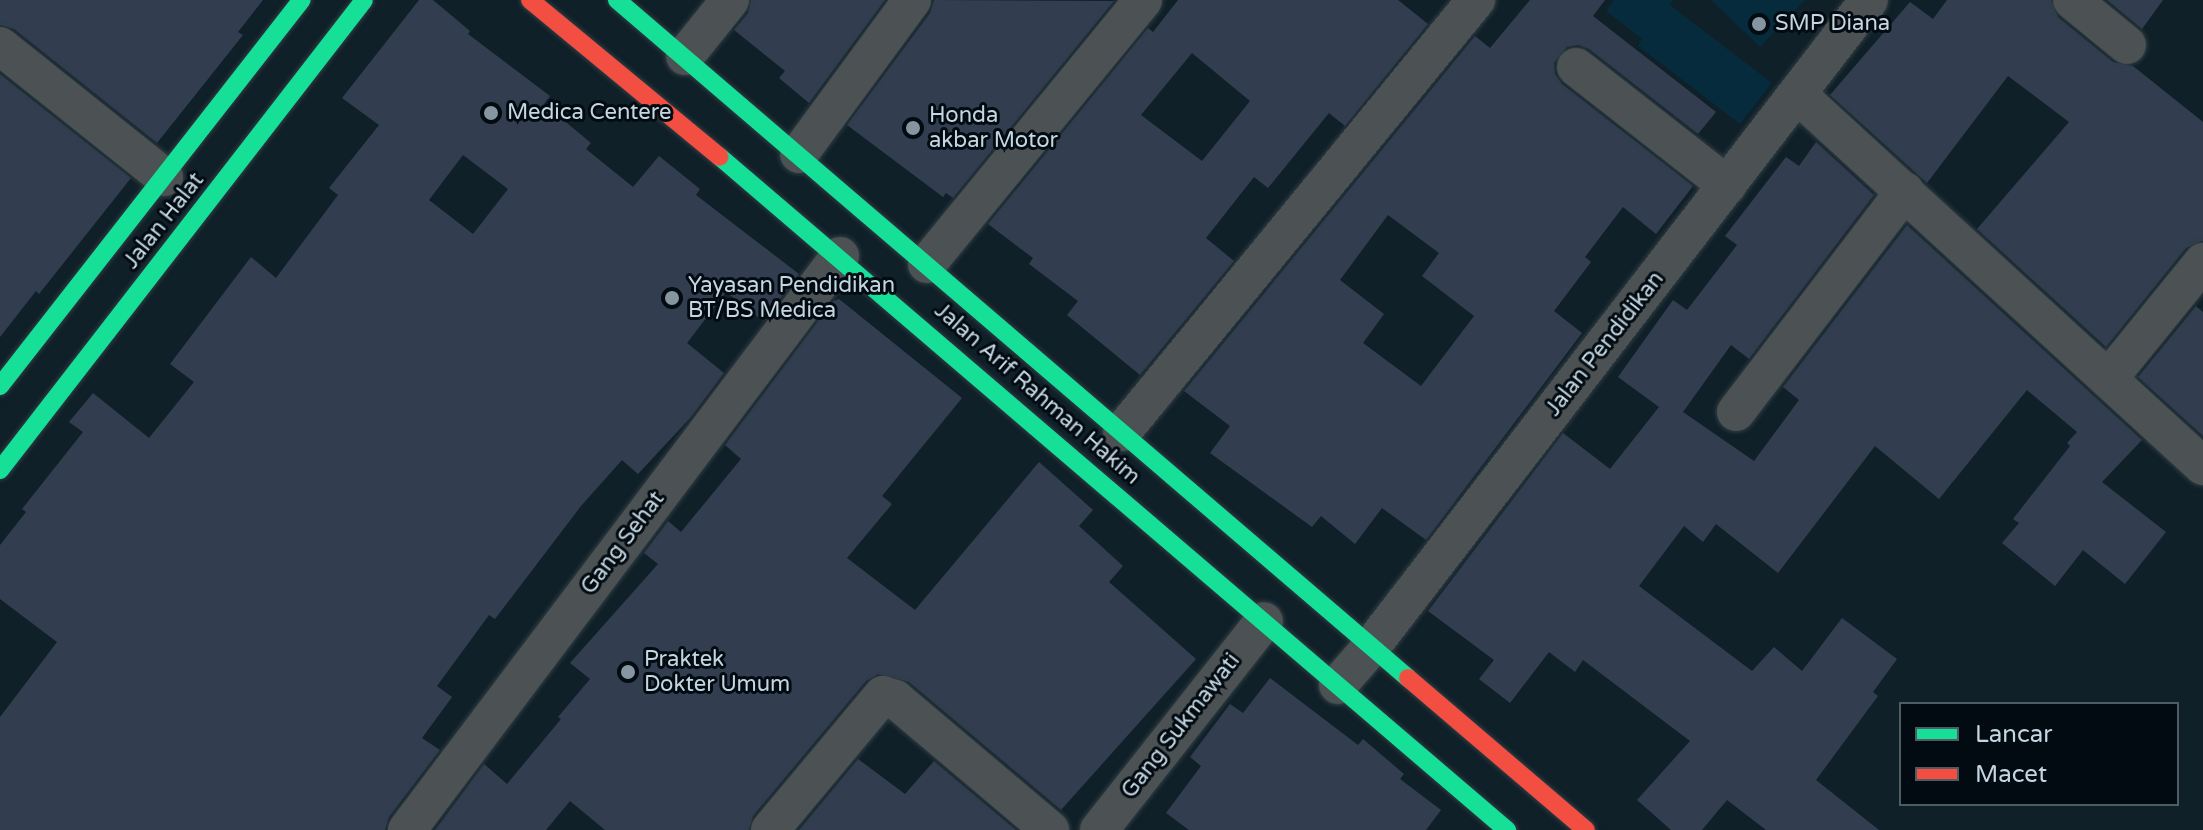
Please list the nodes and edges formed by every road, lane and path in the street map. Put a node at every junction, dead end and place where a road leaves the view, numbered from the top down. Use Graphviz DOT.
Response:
graph roads {
  1 [pos="302,0"];
  2 [pos="364,0"];
  3 [pos="530,0"];
  4 [pos="617,0"];
  5 [pos="730,0"];
  6 [pos="912,0"];
  7 [pos="1143,0"];
  8 [pos="1476,0"];
  9 [pos="1869,0"];
  10 [pos="2072,0"];
  11 [pos="2127,45"];
  12 [pos="0,46"];
  13 [pos="685,56"];
  14 [pos="1576,67"];
  15 [pos="1797,94"];
  16 [pos="799,154"];
  17 [pos="164,177"];
  18 [pos="1727,185"];
  19 [pos="1905,191"];
  20 [pos="840,256"];
  21 [pos="2203,262"];
  22 [pos="927,264"];
  23 [pos="2108,379"];
  24 [pos="0,386"];
  25 [pos="1736,412"];
  26 [pos="1122,432"];
  27 [pos="2203,466"];
  28 [pos="0,470"];
  29 [pos="1264,621"];
  30 [pos="1371,647"];
  31 [pos="1338,685"];
  32 [pos="407,830"];
  33 [pos="770,830"];
  34 [pos="1050,830"];
  35 [pos="1099,830"];
  36 [pos="1507,830"];
  37 [pos="1586,830"];
  1 -- 17 [label="main road, Jalan Halat"];
  2 -- 28 [label="main road, Jalan Halat"];
  3 -- 20 [label="main road, Jalan Arif Rahman Hakim"];
  4 -- 13 [label="main road, Jalan Arif Rahman Hakim"];
  5 -- 13 [label="street"];
  6 -- 16 [label="street"];
  7 -- 22 [label="street"];
  8 -- 26 [label="street"];
  9 -- 15 [label="street, Jalan Pendidikan"];
  10 -- 11 [label="street"];
  12 -- 17 [label="street"];
  13 -- 16 [label="main road, Jalan Arif Rahman Hakim"];
  14 -- 18 [label="street"];
  15 -- 18 [label="street, Jalan Pendidikan"];
  15 -- 19 [label="street"];
  16 -- 22 [label="main road, Jalan Arif Rahman Hakim"];
  17 -- 24 [label="main road, Jalan Halat"];
  18 -- 30 [label="street, Jalan Pendidikan"];
  19 -- 23 [label="street"];
  19 -- 25 [label="street"];
  20 -- 29 [label="main road, Jalan Arif Rahman Hakim"];
  20 -- 32 [label="street, Gang Sehat"];
  21 -- 23 [label="street"];
  22 -- 26 [label="main road, Jalan Arif Rahman Hakim"];
  23 -- 27 [label="street"];
  26 -- 30 [label="main road, Jalan Arif Rahman Hakim"];
  29 -- 31 [label="main road, Jalan Arif Rahman Hakim"];
  29 -- 35 [label="street, Gang Sukmawati"];
  30 -- 31 [label="street, Jalan Pendidikan"];
  30 -- 37 [label="main road, Jalan Arif Rahman Hakim"];
  31 -- 36 [label="main road, Jalan Arif Rahman Hakim"];
  33 -- 34 [label="street"];
}
